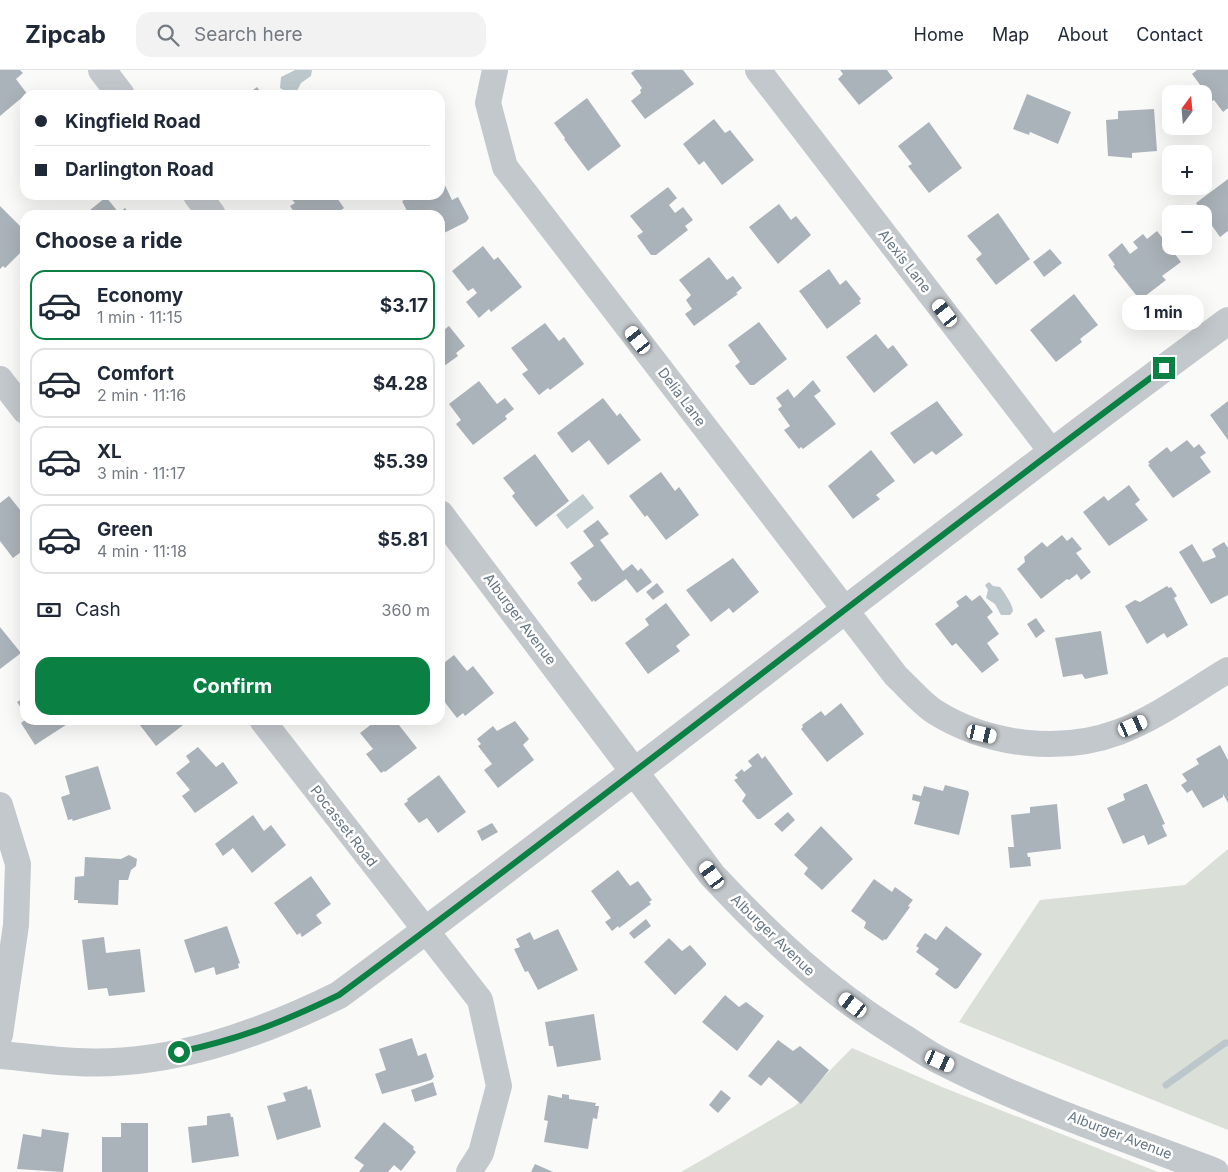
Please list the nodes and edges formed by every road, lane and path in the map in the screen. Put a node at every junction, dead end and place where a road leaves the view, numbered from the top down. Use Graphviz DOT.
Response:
graph roads {
  1 [pos="102,70"];
  2 [pos="495,70"];
  3 [pos="758,70"];
  4 [pos="117,90"];
  5 [pos="1228,321"];
  6 [pos="0,379"];
  7 [pos="20,405"];
  8 [pos="1051,451"];
  9 [pos="445,521"];
  10 [pos="846,611"];
  11 [pos="1228,670"];
  12 [pos="266,725"];
  13 [pos="635,770"];
  14 [pos="0,805"];
  15 [pos="425,931"];
  16 [pos="0,1035"];
  17 [pos="0,1055"];
  18 [pos="469,1172"];
  19 [pos="1216,1172"];
  1 -- 4 [label="street"];
  2 -- 10 [label="street, Delia Lane"];
  3 -- 8 [label="street, Alexis Lane"];
  5 -- 8 [label="street"];
  6 -- 7 [label="street"];
  8 -- 10 [label="street"];
  9 -- 13 [label="street, Alburger Avenue"];
  10 -- 11 [label="street, Delia Lane"];
  10 -- 13 [label="street"];
  12 -- 15 [label="street, Pocasset Road"];
  13 -- 15 [label="street"];
  13 -- 19 [label="street, Alburger Avenue"];
  14 -- 16 [label="street"];
  15 -- 17 [label="street"];
  15 -- 18 [label="street, Pocasset Road"];
}
